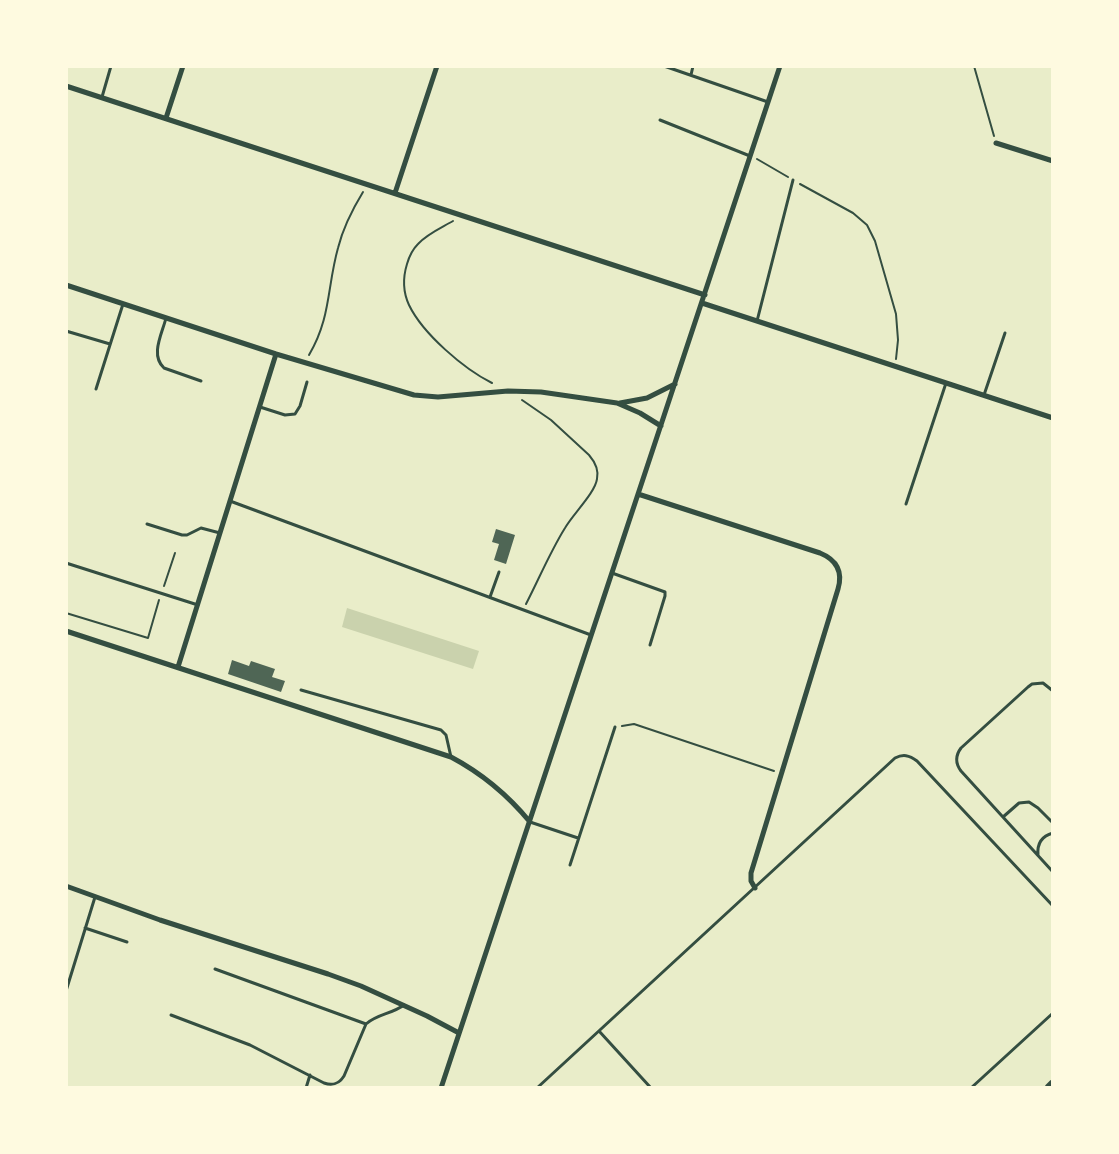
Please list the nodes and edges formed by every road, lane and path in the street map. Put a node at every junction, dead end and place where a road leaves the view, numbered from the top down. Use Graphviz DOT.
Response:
graph roads {
  1 [pos="111,66"];
  2 [pos="183,66"];
  3 [pos="436,66"];
  4 [pos="664,66"];
  5 [pos="693,66"];
  6 [pos="780,66"];
  7 [pos="974,66"];
  8 [pos="690,75"];
  9 [pos="66,86"];
  10 [pos="102,97"];
  11 [pos="768,102"];
  12 [pos="166,118"];
  13 [pos="660,120"];
  14 [pos="996,143"];
  15 [pos="750,156"];
  16 [pos="1053,161"];
  17 [pos="793,180"];
  18 [pos="368,184"];
  19 [pos="395,193"];
  20 [pos="464,216"];
  21 [pos="66,285"];
  22 [pos="705,295"];
  23 [pos="702,303"];
  24 [pos="123,304"];
  25 [pos="166,318"];
  26 [pos="757,321"];
  27 [pos="66,331"];
  28 [pos="1006,333"];
  29 [pos="110,344"];
  30 [pos="276,354"];
  31 [pos="305,363"];
  32 [pos="895,366"];
  33 [pos="201,381"];
  34 [pos="307,382"];
  35 [pos="946,383"];
  36 [pos="675,384"];
  37 [pos="96,389"];
  38 [pos="508,391"];
  39 [pos="983,395"];
  40 [pos="617,403"];
  41 [pos="260,408"];
  42 [pos="1053,418"];
  43 [pos="661,426"];
  44 [pos="638,494"];
  45 [pos="230,501"];
  46 [pos="906,504"];
  47 [pos="147,524"];
  48 [pos="220,533"];
  49 [pos="175,553"];
  50 [pos="66,563"];
  51 [pos="499,572"];
  52 [pos="612,573"];
  53 [pos="162,594"];
  54 [pos="490,597"];
  55 [pos="198,605"];
  56 [pos="523,610"];
  57 [pos="66,613"];
  58 [pos="66,631"];
  59 [pos="592,635"];
  60 [pos="650,645"];
  61 [pos="178,667"];
  62 [pos="301,690"];
  63 [pos="1053,691"];
  64 [pos="615,727"];
  65 [pos="451,757"];
  66 [pos="781,774"];
  67 [pos="1003,817"];
  68 [pos="530,822"];
  69 [pos="1053,823"];
  70 [pos="1053,833"];
  71 [pos="578,838"];
  72 [pos="1038,855"];
  73 [pos="570,865"];
  74 [pos="1053,872"];
  75 [pos="66,886"];
  76 [pos="755,888"];
  77 [pos="95,897"];
  78 [pos="1053,906"];
  79 [pos="85,928"];
  80 [pos="127,942"];
  81 [pos="215,969"];
  82 [pos="66,991"];
  83 [pos="404,1005"];
  84 [pos="1053,1013"];
  85 [pos="171,1015"];
  86 [pos="366,1024"];
  87 [pos="598,1031"];
  88 [pos="459,1033"];
  89 [pos="310,1075"];
  90 [pos="1053,1084"];
  91 [pos="306,1088"];
  92 [pos="441,1088"];
  93 [pos="537,1088"];
  94 [pos="651,1088"];
  95 [pos="971,1088"];
  96 [pos="1049,1088"];
  1 -- 10 [label="lane"];
  2 -- 12 [label="street"];
  3 -- 19 [label="street"];
  4 -- 8 [label="lane"];
  5 -- 8 [label="lane"];
  6 -- 11 [label="street"];
  7 -- 14 [label="path"];
  8 -- 11 [label="lane"];
  9 -- 10 [label="street"];
  10 -- 12 [label="street"];
  11 -- 15 [label="street"];
  12 -- 18 [label="street"];
  13 -- 15 [label="lane"];
  14 -- 16 [label="street"];
  15 -- 17 [label="path"];
  15 -- 22 [label="street"];
  17 -- 26 [label="lane"];
  17 -- 32 [label="path"];
  18 -- 19 [label="street"];
  18 -- 31 [label="path"];
  19 -- 20 [label="street"];
  20 -- 22 [label="street"];
  20 -- 38 [label="path"];
  21 -- 24 [label="street"];
  22 -- 23 [label="street"];
  23 -- 26 [label="street"];
  23 -- 36 [label="street"];
  24 -- 25 [label="street"];
  24 -- 29 [label="lane"];
  25 -- 30 [label="street"];
  25 -- 33 [label="lane"];
  26 -- 32 [label="street"];
  27 -- 29 [label="lane"];
  28 -- 39 [label="lane"];
  29 -- 37 [label="lane"];
  30 -- 31 [label="street"];
  30 -- 41 [label="street"];
  31 -- 38 [label="street"];
  32 -- 35 [label="street"];
  34 -- 41 [label="lane"];
  35 -- 39 [label="street"];
  35 -- 46 [label="lane"];
  36 -- 40 [label="street"];
  36 -- 43 [label="street"];
  38 -- 40 [label="street"];
  38 -- 56 [label="path"];
  39 -- 42 [label="street"];
  40 -- 43 [label="street"];
  41 -- 45 [label="street"];
  43 -- 44 [label="street"];
  44 -- 52 [label="street"];
  44 -- 66 [label="street"];
  45 -- 48 [label="street"];
  45 -- 54 [label="lane"];
  47 -- 48 [label="lane"];
  48 -- 55 [label="street"];
  49 -- 53 [label="path"];
  50 -- 53 [label="lane"];
  51 -- 54 [label="lane"];
  52 -- 59 [label="street"];
  52 -- 60 [label="lane"];
  53 -- 55 [label="lane"];
  53 -- 57 [label="path"];
  54 -- 56 [label="lane"];
  55 -- 61 [label="street"];
  56 -- 59 [label="lane"];
  58 -- 61 [label="street"];
  59 -- 68 [label="street"];
  61 -- 65 [label="street"];
  62 -- 65 [label="lane"];
  63 -- 67 [label="lane"];
  64 -- 66 [label="path"];
  64 -- 71 [label="lane"];
  65 -- 68 [label="street"];
  66 -- 76 [label="street"];
  67 -- 69 [label="lane"];
  67 -- 72 [label="lane"];
  68 -- 71 [label="lane"];
  68 -- 88 [label="street"];
  70 -- 72 [label="lane"];
  71 -- 73 [label="lane"];
  72 -- 74 [label="lane"];
  75 -- 77 [label="street"];
  76 -- 78 [label="lane"];
  76 -- 87 [label="lane"];
  77 -- 79 [label="lane"];
  77 -- 83 [label="street"];
  79 -- 80 [label="lane"];
  79 -- 82 [label="lane"];
  81 -- 86 [label="lane"];
  83 -- 86 [label="lane"];
  83 -- 88 [label="street"];
  84 -- 95 [label="lane"];
  85 -- 89 [label="lane"];
  86 -- 89 [label="lane"];
  87 -- 93 [label="lane"];
  87 -- 94 [label="lane"];
  88 -- 92 [label="street"];
  89 -- 91 [label="lane"];
  90 -- 96 [label="street"];
}
